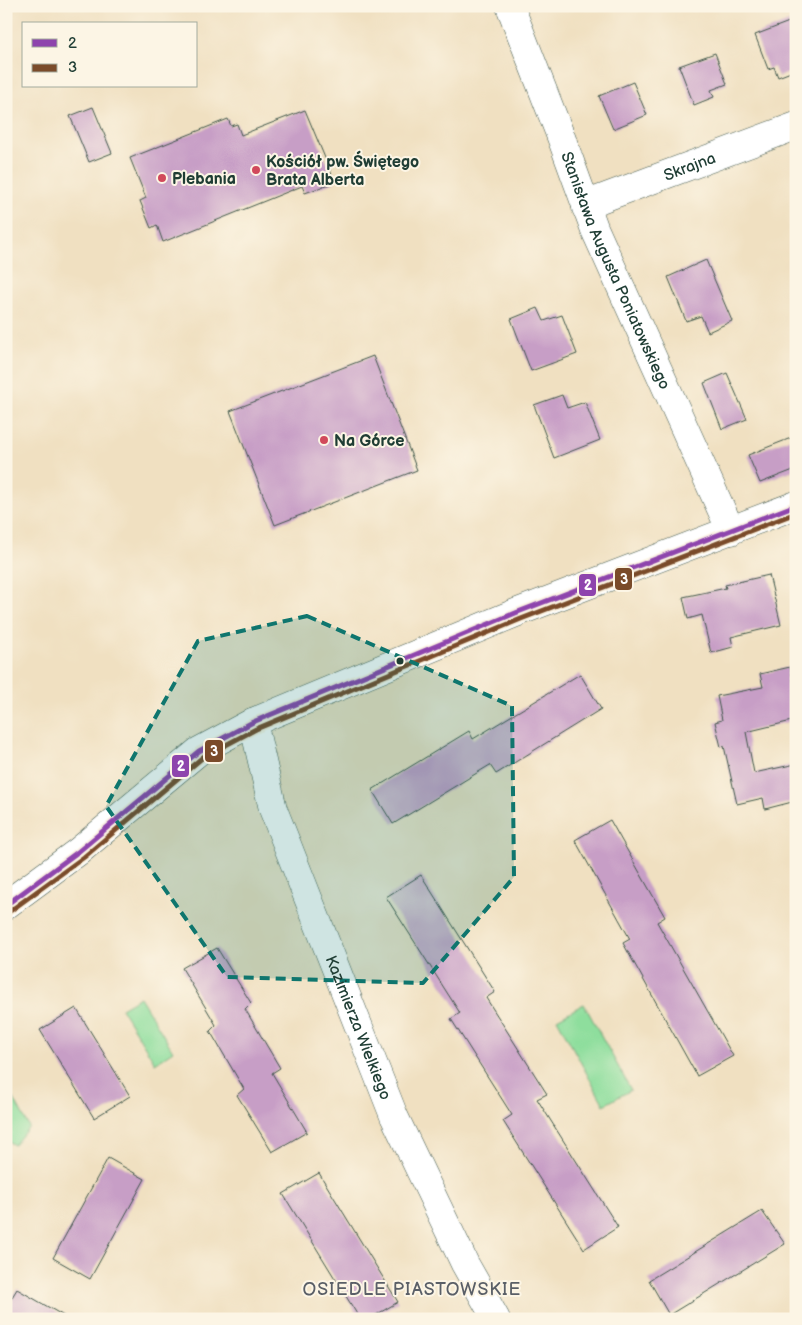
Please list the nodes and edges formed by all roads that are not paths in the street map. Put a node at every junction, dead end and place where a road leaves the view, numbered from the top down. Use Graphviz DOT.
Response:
graph roads {
  1 [pos="510,6"];
  2 [pos="796,126"];
  3 [pos="586,208"];
  4 [pos="796,505"];
  5 [pos="731,531"];
  6 [pos="254,722"];
  7 [pos="6,905"];
  8 [pos="496,1319"];
  1 -- 3 [label="street, Stanisława Augusta Poniatowskiego"];
  2 -- 3 [label="street, Skrajna"];
  3 -- 5 [label="street, Stanisława Augusta Poniatowskiego"];
  4 -- 5 [label="street"];
  5 -- 6 [label="street"];
  6 -- 7 [label="street"];
  6 -- 8 [label="street, Kazimierza Wielkiego"];
}
